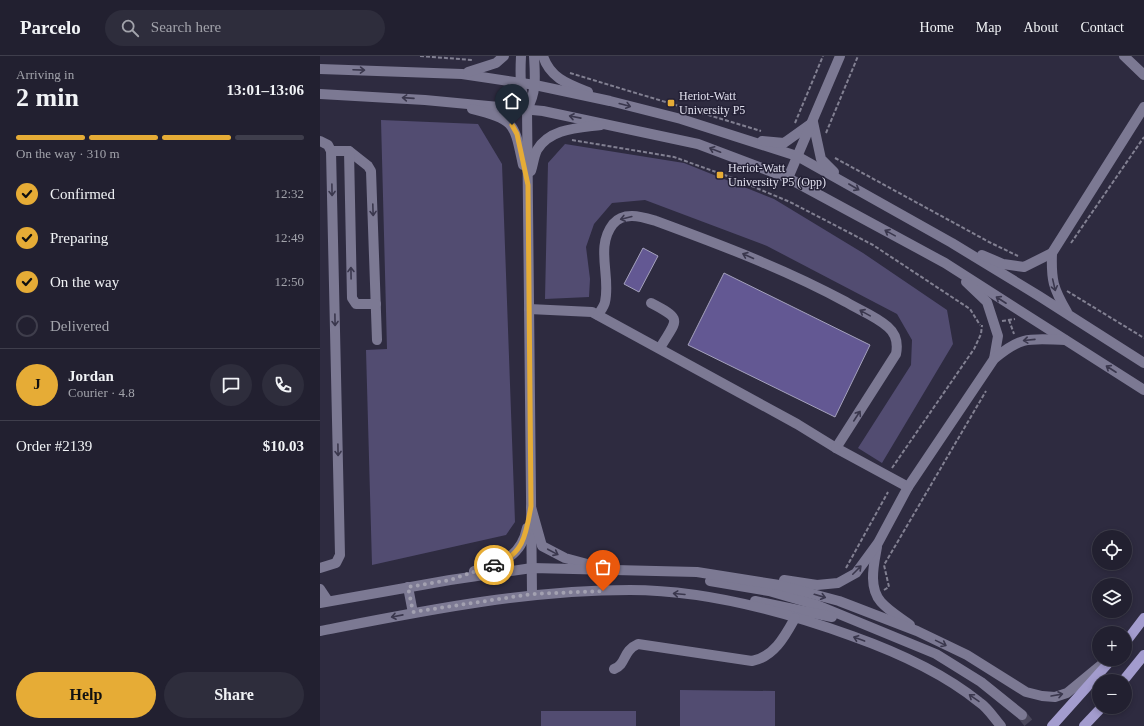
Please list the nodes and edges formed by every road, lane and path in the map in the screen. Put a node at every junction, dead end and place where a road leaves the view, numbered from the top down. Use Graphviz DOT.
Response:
graph roads {
  1 [pos="420,56"];
  2 [pos="504,56"];
  3 [pos="521,56"];
  4 [pos="534,56"];
  5 [pos="543,56"];
  6 [pos="823,56"];
  7 [pos="840,56"];
  8 [pos="858,56"];
  9 [pos="1124,56"];
  10 [pos="474,60"];
  11 [pos="320,69"];
  12 [pos="462,74"];
  13 [pos="1144,75"];
  14 [pos="520,83"];
  15 [pos="535,85"];
  16 [pos="320,94"];
  17 [pos="426,100"];
  18 [pos="610,101"];
  19 [pos="1144,107"];
  20 [pos="527,109"];
  21 [pos="812,122"];
  22 [pos="608,124"];
  23 [pos="793,127"];
  24 [pos="825,137"];
  25 [pos="1144,137"];
  26 [pos="746,139"];
  27 [pos="320,141"];
  28 [pos="565,141"];
  29 [pos="331,151"];
  30 [pos="349,151"];
  31 [pos="797,156"];
  32 [pos="788,178"];
  33 [pos="840,179"];
  34 [pos="528,185"];
  35 [pos="952,243"];
  36 [pos="1070,245"];
  37 [pos="1052,253"];
  38 [pos="945,263"];
  39 [pos="1064,289"];
  40 [pos="651,303"];
  41 [pos="376,304"];
  42 [pos="529,309"];
  43 [pos="1068,314"];
  44 [pos="598,315"];
  45 [pos="1026,316"];
  46 [pos="993,322"];
  47 [pos="980,325"];
  48 [pos="1144,338"];
  49 [pos="377,340"];
  50 [pos="1067,340"];
  51 [pos="660,348"];
  52 [pos="994,359"];
  53 [pos="1144,363"];
  54 [pos="1144,390"];
  55 [pos="836,448"];
  56 [pos="887,476"];
  57 [pos="908,487"];
  58 [pos="531,506"];
  59 [pos="878,543"];
  60 [pos="320,568"];
  61 [pos="532,568"];
  62 [pos="609,569"];
  63 [pos="697,572"];
  64 [pos="450,580"];
  65 [pos="408,587"];
  66 [pos="320,589"];
  67 [pos="532,594"];
  68 [pos="697,595"];
  69 [pos="324,602"];
  70 [pos="413,612"];
  71 [pos="795,618"];
  72 [pos="1144,618"];
  73 [pos="867,626"];
  74 [pos="320,631"];
  75 [pos="918,631"];
  76 [pos="1132,634"];
  77 [pos="1144,655"];
  78 [pos="1100,666"];
  79 [pos="1106,666"];
  80 [pos="614,669"];
  81 [pos="1129,674"];
  82 [pos="1095,714"];
  83 [pos="1022,715"];
  84 [pos="1001,726"];
  85 [pos="1052,726"];
  86 [pos="1084,726"];
  1 -- 10 [label="path"];
  2 -- 12 [label="street"];
  3 -- 14 [label="street"];
  4 -- 15 [label="street"];
  5 -- 18 [label="street"];
  6 -- 23 [label="path"];
  7 -- 21 [label="street"];
  8 -- 24 [label="path"];
  9 -- 13 [label="street"];
  11 -- 12 [label="street, one-way"];
  12 -- 14 [label="street"];
  14 -- 15 [label="street"];
  14 -- 20 [label="street"];
  15 -- 18 [label="street"];
  15 -- 20 [label="street"];
  17 -- 16 [label="street, one-way"];
  17 -- 20 [label="street"];
  17 -- 34 [label="street"];
  18 -- 26 [label="street, one-way"];
  19 -- 37 [label="street"];
  22 -- 20 [label="street, one-way"];
  20 -- 34 [label="street"];
  21 -- 26 [label="street"];
  21 -- 31 [label="street"];
  21 -- 33 [label="street"];
  32 -- 22 [label="street, one-way"];
  22 -- 34 [label="street"];
  25 -- 36 [label="path"];
  26 -- 31 [label="street"];
  27 -- 29 [label="street"];
  28 -- 47 [label="path"];
  29 -- 30 [label="street"];
  29 -- 60 [label="street, one-way"];
  30 -- 41 [label="street, one-way"];
  41 -- 30 [label="street, one-way"];
  31 -- 32 [label="street"];
  31 -- 33 [label="street"];
  38 -- 32 [label="street, one-way"];
  33 -- 35 [label="street, one-way"];
  34 -- 42 [label="street"];
  35 -- 37 [label="street"];
  35 -- 43 [label="street"];
  37 -- 43 [label="street, one-way"];
  45 -- 38 [label="street, one-way"];
  38 -- 46 [label="street"];
  39 -- 48 [label="path"];
  40 -- 51 [label="street"];
  41 -- 49 [label="street"];
  42 -- 44 [label="street"];
  42 -- 58 [label="street"];
  43 -- 53 [label="street"];
  44 -- 51 [label="street"];
  55 -- 44 [label="street, one-way"];
  45 -- 46 [label="path"];
  45 -- 50 [label="street"];
  46 -- 47 [label="path"];
  46 -- 52 [label="street"];
  47 -- 56 [label="path"];
  50 -- 52 [label="street, one-way"];
  54 -- 50 [label="street, one-way"];
  51 -- 55 [label="street"];
  52 -- 57 [label="street"];
  55 -- 56 [label="street"];
  56 -- 57 [label="street"];
  57 -- 59 [label="street"];
  58 -- 61 [label="street"];
  58 -- 62 [label="street, one-way"];
  58 -- 64 [label="street"];
  63 -- 59 [label="street, one-way"];
  59 -- 75 [label="street"];
  61 -- 62 [label="street"];
  61 -- 64 [label="street"];
  61 -- 67 [label="street"];
  62 -- 63 [label="street"];
  62 -- 73 [label="street"];
  63 -- 75 [label="street, one-way"];
  64 -- 65 [label="street"];
  65 -- 69 [label="street"];
  65 -- 70 [label="street"];
  66 -- 69 [label="street"];
  68 -- 67 [label="street, one-way"];
  67 -- 70 [label="street"];
  68 -- 71 [label="street"];
  68 -- 73 [label="street"];
  70 -- 74 [label="street, one-way"];
  71 -- 80 [label="street"];
  84 -- 71 [label="street, one-way"];
  72 -- 76 [label="main road"];
  73 -- 83 [label="street"];
  75 -- 78 [label="street, one-way"];
  77 -- 81 [label="main road"];
  79 -- 85 [label="main road"];
  82 -- 86 [label="main road"];
}
